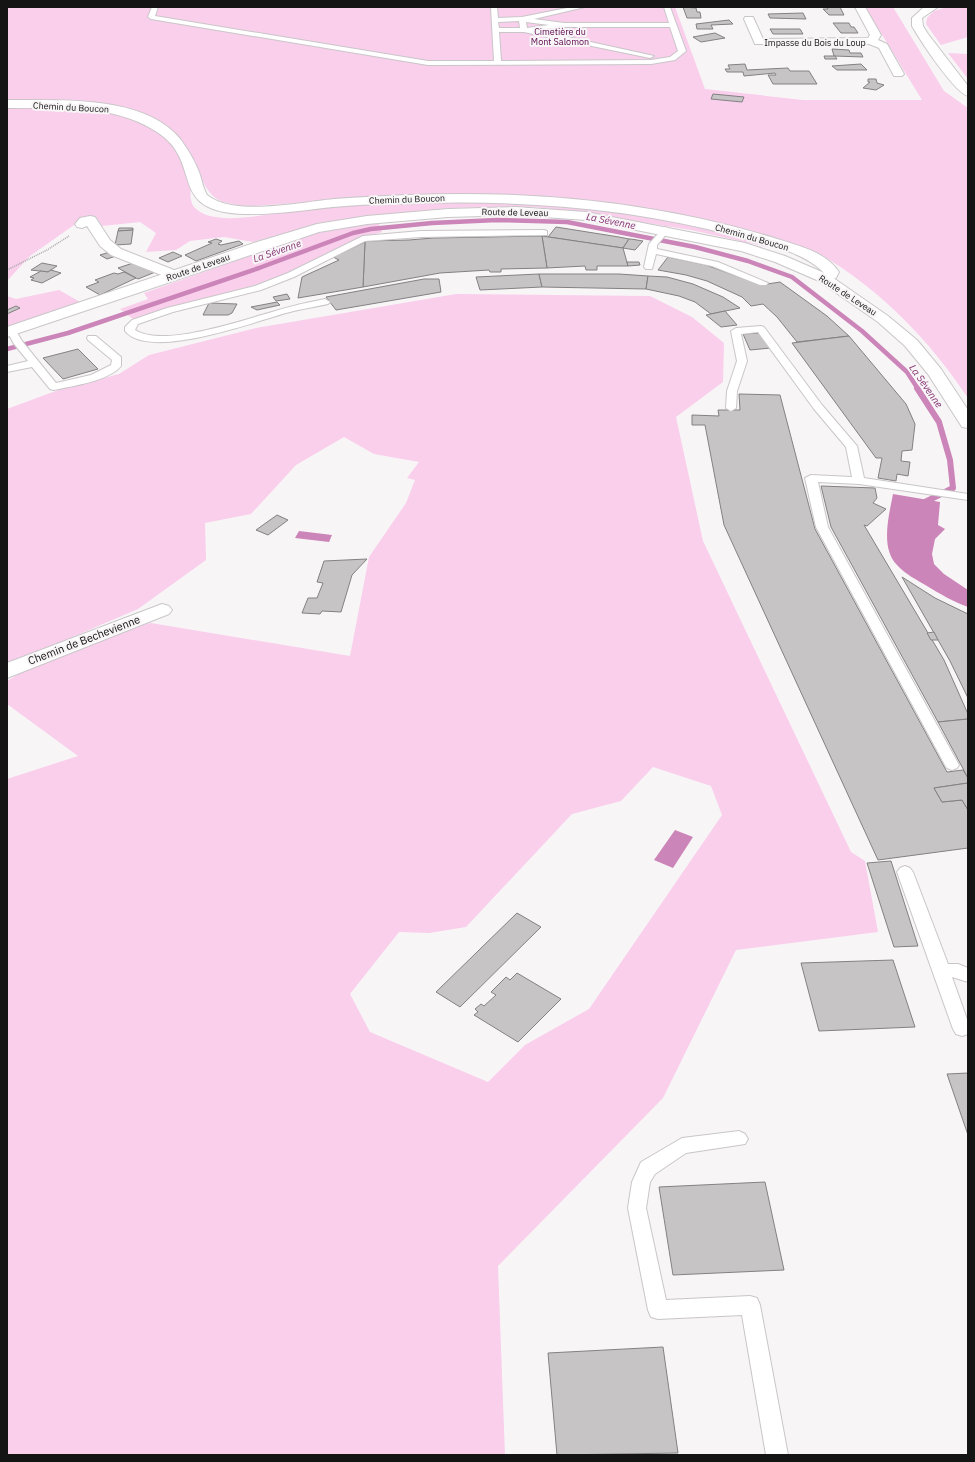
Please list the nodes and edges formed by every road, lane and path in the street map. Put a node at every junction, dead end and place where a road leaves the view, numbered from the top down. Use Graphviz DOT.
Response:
graph roads {
  1 [pos="155,7"];
  2 [pos="494,7"];
  3 [pos="582,7"];
  4 [pos="667,7"];
  5 [pos="860,7"];
  6 [pos="933,7"];
  7 [pos="749,19"];
  8 [pos="495,20"];
  9 [pos="522,20"];
  10 [pos="564,24"];
  11 [pos="673,25"];
  12 [pos="496,30"];
  13 [pos="524,30"];
  14 [pos="871,41"];
  15 [pos="668,60"];
  16 [pos="498,63"];
  17 [pos="898,74"];
  18 [pos="968,92"];
  19 [pos="7,104"];
  20 [pos="82,224"];
  21 [pos="388,226"];
  22 [pos="544,233"];
  23 [pos="663,233"];
  24 [pos="652,247"];
  25 [pos="649,266"];
  26 [pos="7,270"];
  27 [pos="174,275"];
  28 [pos="824,278"];
  29 [pos="763,283"];
  30 [pos="325,302"];
  31 [pos="12,335"];
  32 [pos="92,338"];
  33 [pos="35,363"];
  34 [pos="7,369"];
  35 [pos="731,408"];
  36 [pos="968,423"];
  37 [pos="859,481"];
  38 [pos="968,496"];
  39 [pos="162,610"];
  40 [pos="7,671"];
  41 [pos="952,765"];
  42 [pos="905,872"];
  43 [pos="942,971"];
  44 [pos="968,976"];
  45 [pos="962,1029"];
  46 [pos="739,1139"];
  47 [pos="777,1455"];
  1 -- 16 [label="lane"];
  2 -- 8 [label="lane"];
  3 -- 9 [label="lane"];
  4 -- 11 [label="lane"];
  5 -- 14 [label="street, Impasse du Bois du Loup"];
  6 -- 18 [label="street"];
  7 -- 14 [label="street, Impasse du Bois du Loup"];
  8 -- 9 [label="lane"];
  8 -- 12 [label="lane"];
  9 -- 10 [label="lane"];
  9 -- 13 [label="lane"];
  10 -- 11 [label="lane"];
  10 -- 13 [label="lane"];
  11 -- 15 [label="lane"];
  12 -- 13 [label="lane"];
  12 -- 16 [label="lane"];
  13 -- 15 [label="lane"];
  14 -- 17 [label="street, Impasse du Bois du Loup"];
  15 -- 16 [label="lane"];
  19 -- 28 [label="street, Chemin du Boucon"];
  20 -- 26 [label="path"];
  20 -- 27 [label="street"];
  21 -- 22 [label="lane"];
  21 -- 23 [label="street, Route de Leveau"];
  21 -- 27 [label="street, Route de Leveau"];
  21 -- 30 [label="lane"];
  23 -- 24 [label="lane"];
  23 -- 28 [label="street, Route de Leveau"];
  24 -- 25 [label="lane"];
  24 -- 29 [label="lane"];
  27 -- 31 [label="street, Route de Leveau"];
  28 -- 36 [label="street, Route de Leveau"];
  31 -- 33 [label="lane"];
  32 -- 33 [label="lane"];
  33 -- 34 [label="lane"];
  35 -- 37 [label="lane"];
  37 -- 38 [label="lane"];
  37 -- 41 [label="lane"];
  39 -- 40 [label="street, Chemin de Bechevienne"];
  42 -- 43 [label="lane"];
  43 -- 44 [label="lane"];
  43 -- 45 [label="lane"];
  46 -- 47 [label="lane"];
}
